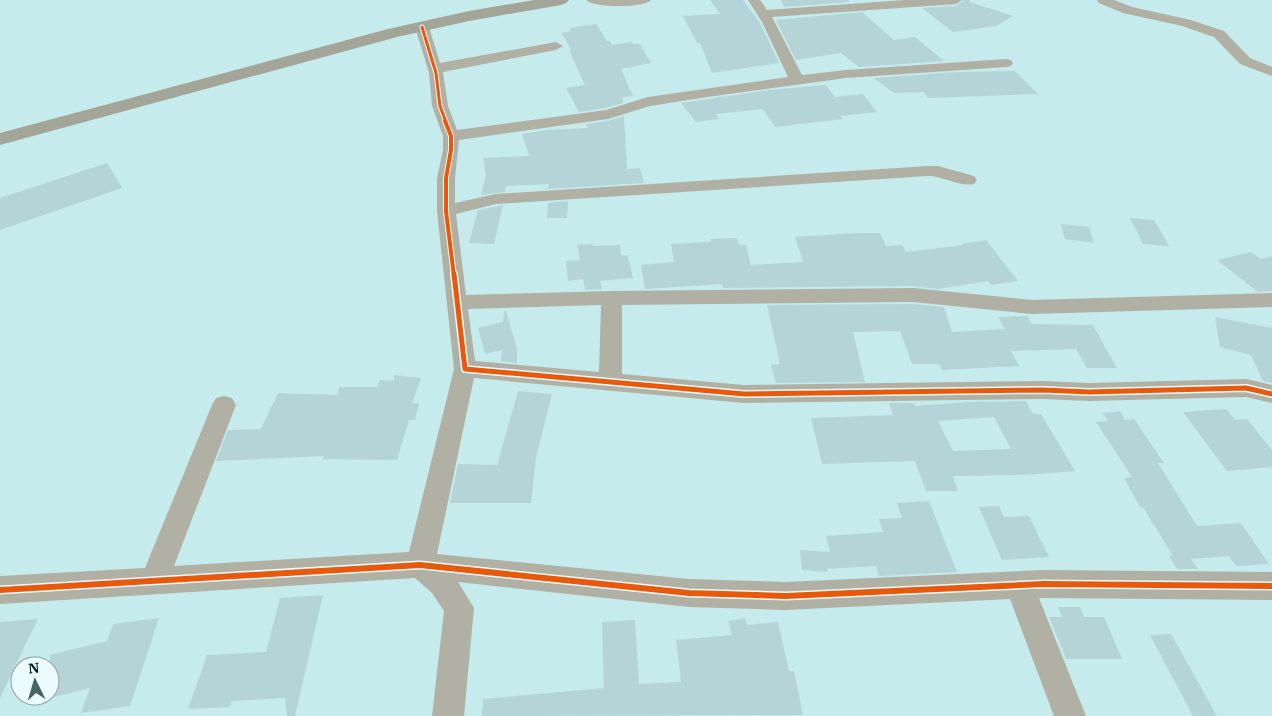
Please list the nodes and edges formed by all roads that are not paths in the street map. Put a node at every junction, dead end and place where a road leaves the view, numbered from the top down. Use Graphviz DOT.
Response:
graph roads {
  1 [pos="561,0"];
  2 [pos="592,0"];
  3 [pos="645,0"];
  4 [pos="754,0"];
  5 [pos="956,0"];
  6 [pos="1103,0"];
  7 [pos="764,14"];
  8 [pos="422,27"];
  9 [pos="556,46"];
  10 [pos="1006,63"];
  11 [pos="434,69"];
  12 [pos="1272,72"];
  13 [pos="797,81"];
  14 [pos="451,136"];
  15 [pos="0,139"];
  16 [pos="968,180"];
  17 [pos="446,211"];
  18 [pos="612,298"];
  19 [pos="1272,300"];
  20 [pos="458,302"];
  21 [pos="465,369"];
  22 [pos="610,382"];
  23 [pos="1272,394"];
  24 [pos="224,405"];
  25 [pos="420,565"];
  26 [pos="154,581"];
  27 [pos="1019,585"];
  28 [pos="1272,586"];
  29 [pos="0,590"];
  30 [pos="448,716"];
  31 [pos="1070,716"];
  1 -- 8 [label="main road"];
  2 -- 3 [label="street"];
  4 -- 7 [label="street"];
  5 -- 7 [label="street"];
  6 -- 12 [label="street"];
  7 -- 13 [label="street"];
  8 -- 11 [label="street"];
  8 -- 15 [label="main road"];
  9 -- 11 [label="street"];
  10 -- 13 [label="street"];
  11 -- 14 [label="street"];
  13 -- 14 [label="street"];
  14 -- 17 [label="street"];
  16 -- 17 [label="street"];
  17 -- 20 [label="street"];
  18 -- 19 [label="street"];
  18 -- 20 [label="street"];
  18 -- 22 [label="street"];
  20 -- 21 [label="street"];
  21 -- 22 [label="street"];
  21 -- 25 [label="street"];
  22 -- 23 [label="street"];
  24 -- 26 [label="street"];
  25 -- 26 [label="street"];
  25 -- 27 [label="street"];
  25 -- 30 [label="street"];
  26 -- 29 [label="street"];
  27 -- 28 [label="street"];
  27 -- 31 [label="street"];
}
